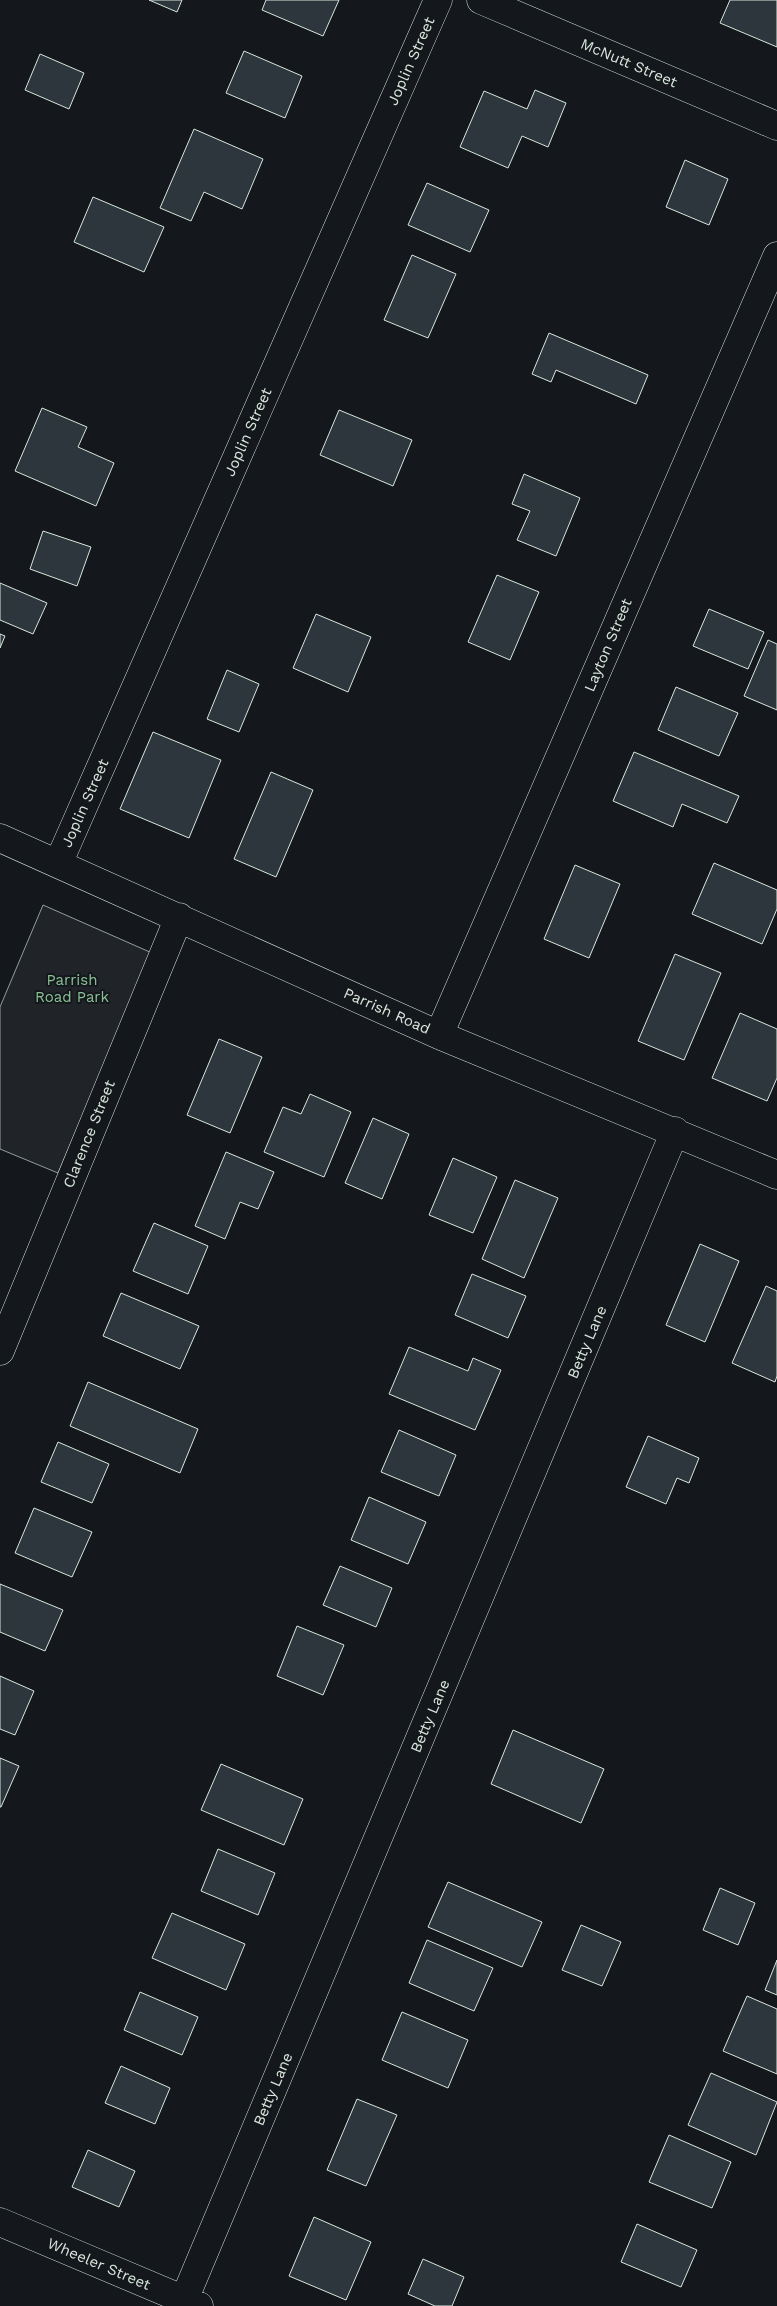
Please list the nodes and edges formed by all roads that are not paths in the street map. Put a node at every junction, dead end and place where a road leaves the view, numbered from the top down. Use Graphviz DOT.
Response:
graph roads {
  1 [pos="438,0"];
  2 [pos="481,0"];
  3 [pos="777,126"];
  4 [pos="777,256"];
  5 [pos="0,838"];
  6 [pos="58,864"];
  7 [pos="179,917"];
  8 [pos="440,1035"];
  9 [pos="675,1131"];
  10 [pos="777,1175"];
  11 [pos="0,1350"];
  12 [pos="0,2222"];
  13 [pos="191,2303"];
  1 -- 6 [label="street, Joplin Street"];
  2 -- 3 [label="street, McNutt Street"];
  4 -- 8 [label="street, Layton Street"];
  5 -- 6 [label="street, Parrish Road"];
  6 -- 7 [label="street, Parrish Road"];
  7 -- 8 [label="street, Parrish Road"];
  7 -- 11 [label="street, Clarence Street"];
  8 -- 9 [label="street, Parrish Road"];
  9 -- 10 [label="street, Parrish Road"];
  9 -- 13 [label="street, Betty Lane"];
  12 -- 13 [label="street, Wheeler Street"];
}
